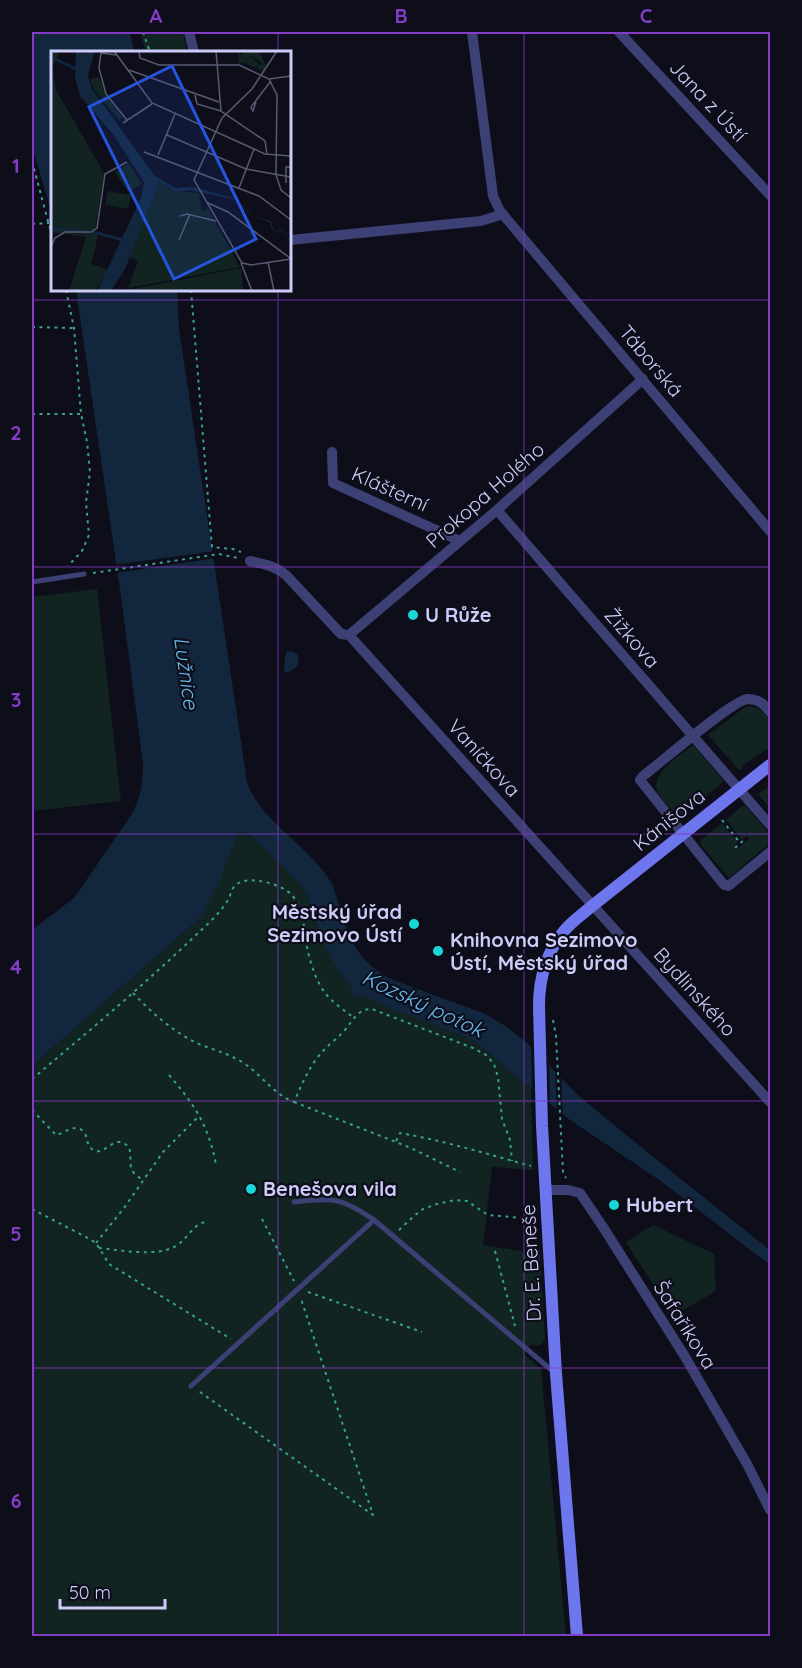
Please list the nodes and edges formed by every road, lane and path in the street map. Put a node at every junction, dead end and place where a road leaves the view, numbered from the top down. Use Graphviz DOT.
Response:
graph roads {
  1 [pos="143,32"];
  2 [pos="189,32"];
  3 [pos="472,32"];
  4 [pos="619,32"];
  5 [pos="150,51"];
  6 [pos="194,51"];
  7 [pos="32,161"];
  8 [pos="771,195"];
  9 [pos="503,214"];
  10 [pos="49,223"];
  11 [pos="32,224"];
  12 [pos="51,232"];
  13 [pos="291,240"];
  14 [pos="66,291"];
  15 [pos="191,291"];
  16 [pos="32,327"];
  17 [pos="74,328"];
  18 [pos="643,379"];
  19 [pos="32,414"];
  20 [pos="81,414"];
  21 [pos="332,452"];
  22 [pos="497,510"];
  23 [pos="771,531"];
  24 [pos="460,541"];
  25 [pos="250,561"];
  26 [pos="261,564"];
  27 [pos="84,574"];
  28 [pos="56,579"];
  29 [pos="32,582"];
  30 [pos="349,635"];
  31 [pos="771,712"];
  32 [pos="693,736"];
  33 [pos="771,765"];
  34 [pos="740,789"];
  35 [pos="722,820"];
  36 [pos="771,825"];
  37 [pos="682,835"];
  38 [pos="746,838"];
  39 [pos="741,843"];
  40 [pos="735,848"];
  41 [pos="771,852"];
  42 [pos="592,906"];
  43 [pos="133,993"];
  44 [pos="354,1018"];
  45 [pos="553,1018"];
  46 [pos="169,1075"];
  47 [pos="32,1079"];
  48 [pos="294,1102"];
  49 [pos="771,1102"];
  50 [pos="32,1110"];
  51 [pos="199,1116"];
  52 [pos="396,1142"];
  53 [pos="512,1161"];
  54 [pos="216,1165"];
  55 [pos="535,1167"];
  56 [pos="460,1172"];
  57 [pos="142,1180"];
  58 [pos="568,1180"];
  59 [pos="546,1190"];
  60 [pos="294,1202"];
  61 [pos="32,1209"];
  62 [pos="262,1219"];
  63 [pos="534,1219"];
  64 [pos="374,1220"];
  65 [pos="207,1222"];
  66 [pos="393,1237"];
  67 [pos="96,1243"];
  68 [pos="99,1248"];
  69 [pos="495,1251"];
  70 [pos="298,1289"];
  71 [pos="422,1332"];
  72 [pos="238,1343"];
  73 [pos="519,1343"];
  74 [pos="556,1374"];
  75 [pos="192,1386"];
  76 [pos="771,1510"];
  77 [pos="577,1636"];
  1 -- 5 [label="path"];
  2 -- 6 [label="street"];
  3 -- 9 [label="street, Táborská"];
  4 -- 8 [label="street, Jana z Ústí"];
  7 -- 10 [label="path"];
  9 -- 13 [label="street"];
  9 -- 18 [label="street, Táborská"];
  10 -- 11 [label="path"];
  10 -- 12 [label="path"];
  14 -- 17 [label="path"];
  15 -- 26 [label="path"];
  16 -- 17 [label="path"];
  17 -- 20 [label="path"];
  18 -- 22 [label="street, Prokopa Holého"];
  18 -- 23 [label="street, Táborská"];
  19 -- 20 [label="path"];
  20 -- 28 [label="path"];
  21 -- 24 [label="street, Klášterní"];
  22 -- 24 [label="street, Prokopa Holého"];
  22 -- 32 [label="street, Žižkova"];
  24 -- 30 [label="street, Prokopa Holého"];
  25 -- 26 [label="street, Vaníčkova"];
  25 -- 27 [label="path"];
  26 -- 30 [label="street, Vaníčkova"];
  27 -- 28 [label="lane"];
  28 -- 29 [label="lane"];
  30 -- 42 [label="street, Vaníčkova"];
  31 -- 32 [label="street"];
  32 -- 34 [label="street, Žižkova"];
  32 -- 37 [label="street"];
  33 -- 34 [label="street, Kánišova"];
  34 -- 36 [label="street, Žižkova"];
  34 -- 37 [label="street, Kánišova"];
  35 -- 39 [label="path"];
  37 -- 41 [label="street"];
  37 -- 42 [label="street, Kánišova"];
  38 -- 39 [label="path"];
  39 -- 40 [label="path"];
  42 -- 49 [label="street, Bydlinského"];
  42 -- 59 [label="street, Dr. E. Beneše"];
  43 -- 44 [label="path"];
  43 -- 47 [label="path"];
  43 -- 48 [label="path"];
  44 -- 48 [label="path"];
  44 -- 53 [label="path"];
  45 -- 58 [label="path"];
  46 -- 51 [label="path"];
  48 -- 52 [label="path"];
  50 -- 57 [label="path"];
  51 -- 54 [label="path"];
  51 -- 57 [label="path"];
  52 -- 53 [label="path"];
  52 -- 56 [label="path"];
  53 -- 55 [label="path"];
  57 -- 67 [label="path"];
  59 -- 74 [label="street, Dr. E. Beneše"];
  59 -- 76 [label="street, Šafaříkova"];
  60 -- 64 [label="lane"];
  61 -- 67 [label="path"];
  62 -- 70 [label="path"];
  63 -- 66 [label="path"];
  64 -- 66 [label="lane"];
  64 -- 70 [label="lane"];
  65 -- 68 [label="path"];
  66 -- 73 [label="lane"];
  67 -- 68 [label="path"];
  68 -- 72 [label="path"];
  69 -- 73 [label="path"];
  70 -- 71 [label="path"];
  70 -- 72 [label="lane"];
  70 -- 75 [label="path"];
  72 -- 75 [label="lane"];
  73 -- 74 [label="lane"];
  74 -- 77 [label="street, Dr. E. Beneše"];
}
